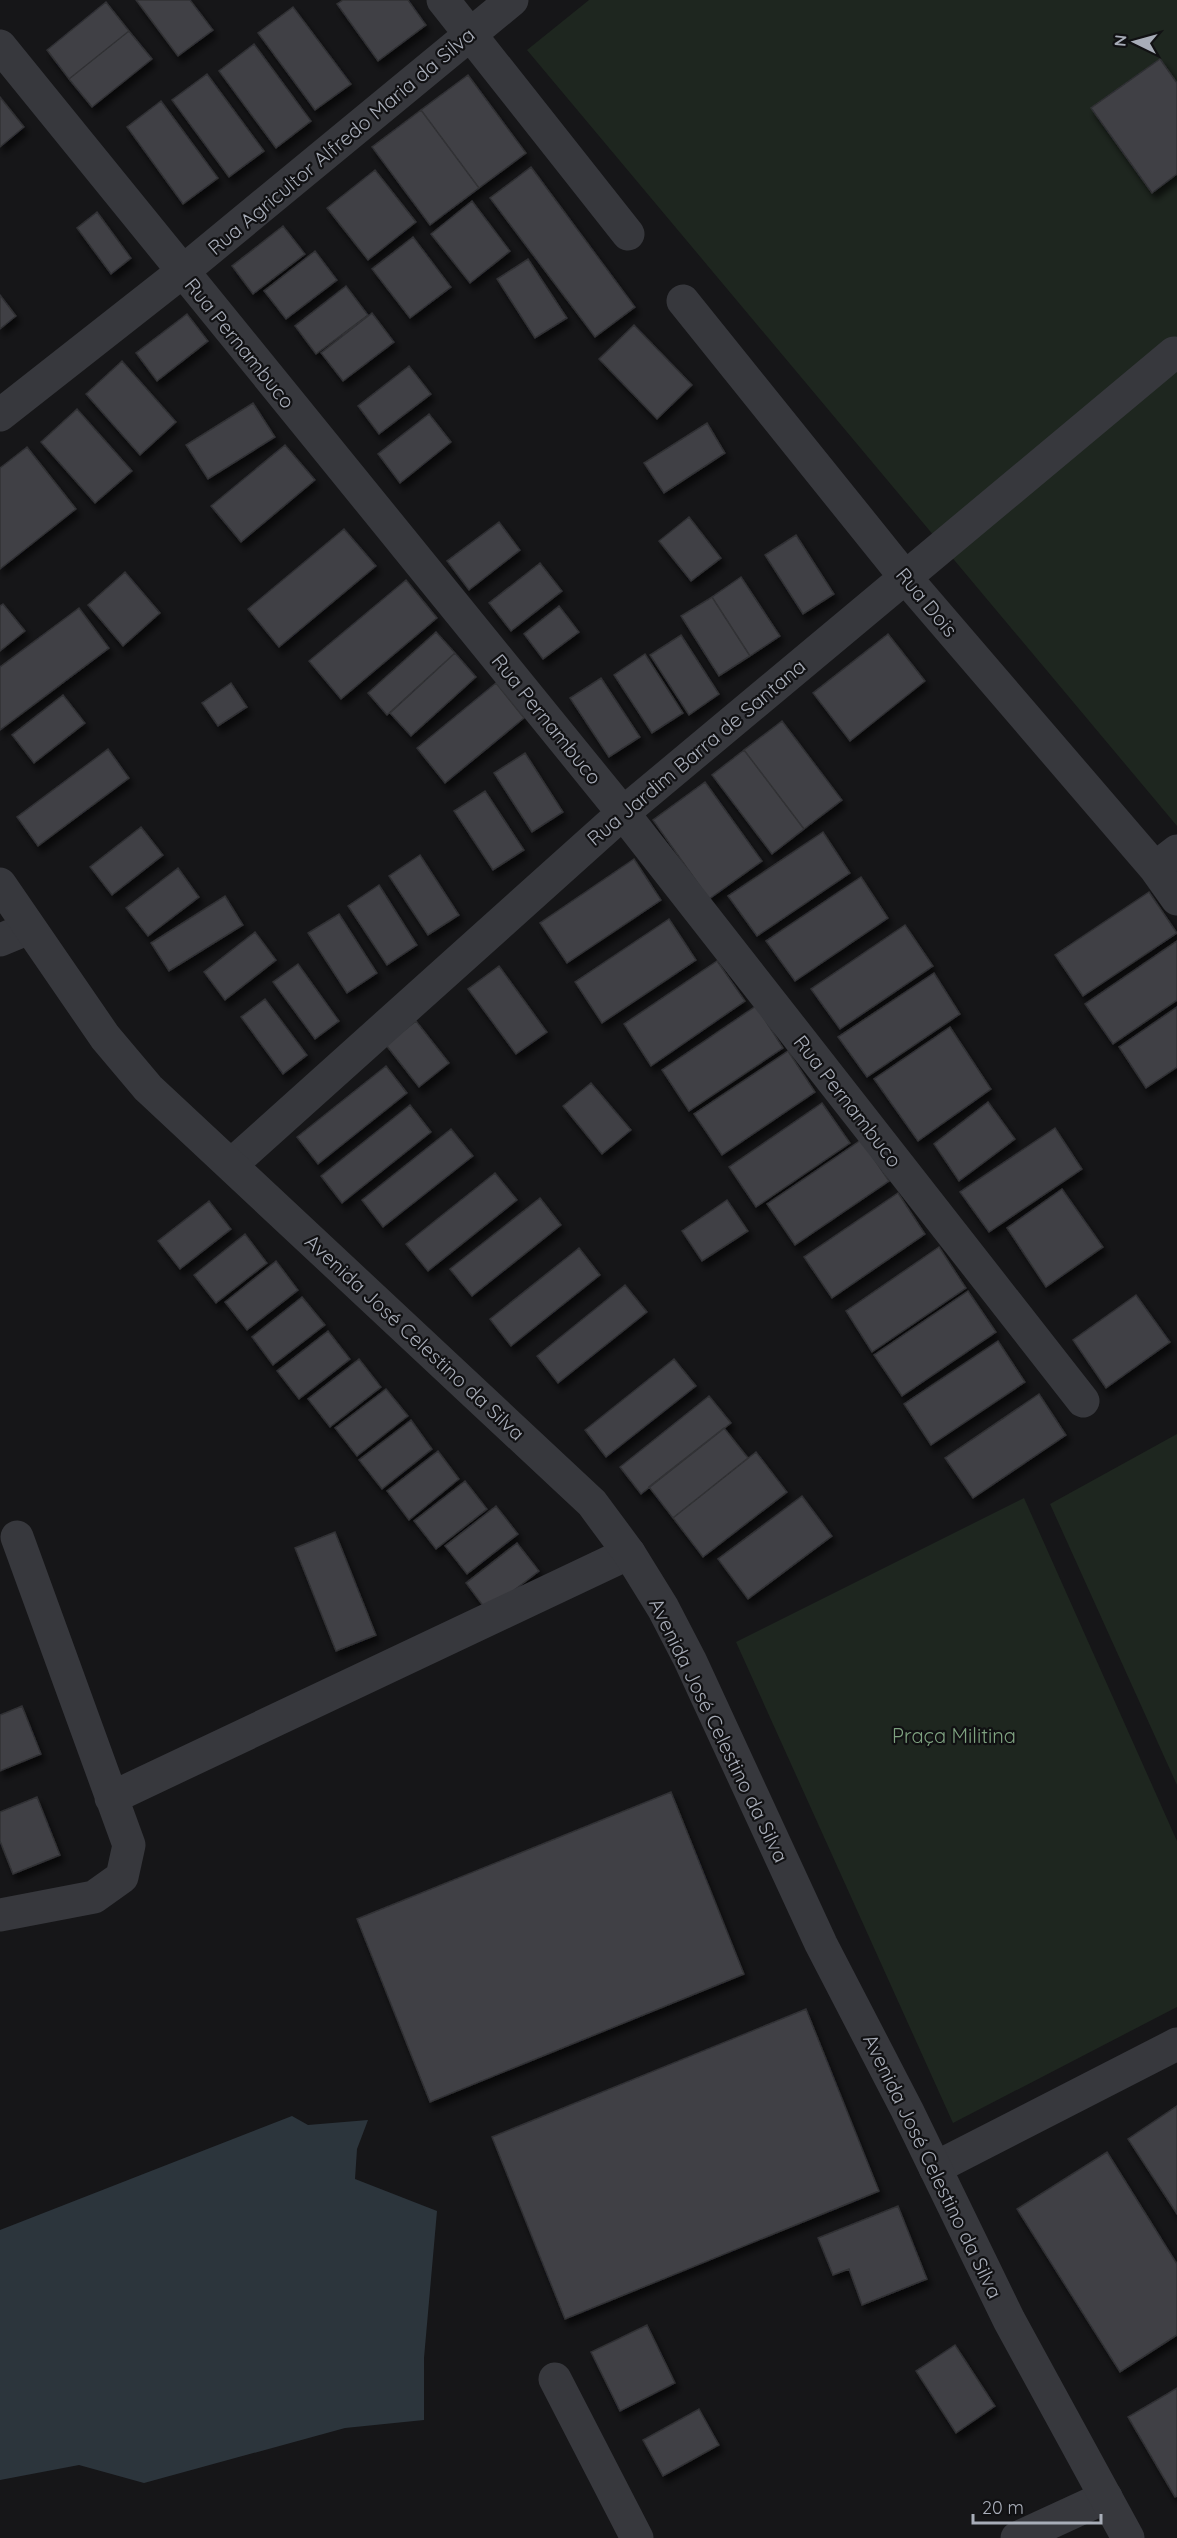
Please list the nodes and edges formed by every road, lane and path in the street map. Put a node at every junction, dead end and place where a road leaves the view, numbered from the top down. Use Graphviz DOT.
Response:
graph roads {
  1 [pos="443,0"];
  2 [pos="512,0"];
  3 [pos="470,34"];
  4 [pos="0,46"];
  5 [pos="628,234"];
  6 [pos="182,272"];
  7 [pos="683,301"];
  8 [pos="1174,353"];
  9 [pos="0,415"];
  10 [pos="905,577"];
  11 [pos="623,813"];
  12 [pos="1166,859"];
  13 [pos="0,884"];
  14 [pos="1177,899"];
  15 [pos="14,934"];
  16 [pos="231,1165"];
  17 [pos="1083,1401"];
  18 [pos="17,1537"];
  19 [pos="629,1553"];
  20 [pos="111,1798"];
  21 [pos="0,1915"];
  22 [pos="1177,2044"];
  23 [pos="935,2168"];
  24 [pos="555,2379"];
  25 [pos="1106,2497"];
  26 [pos="637,2538"];
  27 [pos="1017,2538"];
  28 [pos="1128,2538"];
  1 -- 3 [label="street"];
  2 -- 3 [label="street, Rua Agricultor Alfredo Maria da Silva"];
  3 -- 5 [label="street"];
  3 -- 6 [label="street, Rua Agricultor Alfredo Maria da Silva"];
  4 -- 6 [label="street, Rua Pernambuco"];
  6 -- 9 [label="street, Rua Agricultor Alfredo Maria da Silva"];
  6 -- 11 [label="street, Rua Pernambuco"];
  7 -- 10 [label="street, Rua Dois"];
  8 -- 10 [label="street, Rua Jardim Barra de Santana"];
  10 -- 11 [label="street, Rua Jardim Barra de Santana"];
  10 -- 12 [label="street, Rua Dois"];
  11 -- 16 [label="street, Rua Jardim Barra de Santana"];
  11 -- 17 [label="street, Rua Pernambuco"];
  12 -- 14 [label="street, Rua Dois"];
  13 -- 15 [label="street, Avenida José Celestino da Silva"];
  15 -- 16 [label="street, Avenida José Celestino da Silva"];
  16 -- 19 [label="street, Avenida José Celestino da Silva"];
  18 -- 20 [label="street"];
  19 -- 20 [label="street"];
  19 -- 23 [label="street, Avenida José Celestino da Silva"];
  20 -- 21 [label="street"];
  22 -- 23 [label="street"];
  23 -- 25 [label="street, Avenida José Celestino da Silva"];
  24 -- 26 [label="street"];
  25 -- 27 [label="street"];
  25 -- 28 [label="street, Avenida José Celestino da Silva"];
}
